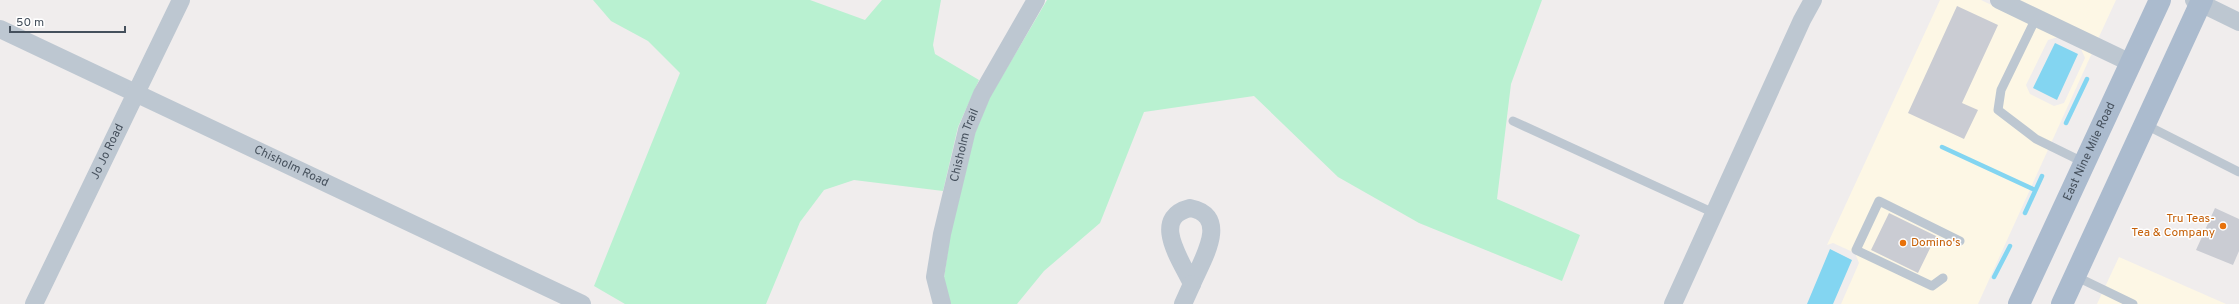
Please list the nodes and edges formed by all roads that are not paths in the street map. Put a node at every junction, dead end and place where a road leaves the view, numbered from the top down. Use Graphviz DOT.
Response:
graph roads {
  1 [pos="180,0"];
  2 [pos="1036,0"];
  3 [pos="1812,0"];
  4 [pos="1999,0"];
  5 [pos="2160,0"];
  6 [pos="2199,1"];
  7 [pos="2036,18"];
  8 [pos="2239,22"];
  9 [pos="0,29"];
  10 [pos="2131,63"];
  11 [pos="135,93"];
  12 [pos="1513,121"];
  13 [pos="2144,124"];
  14 [pos="2085,162"];
  15 [pos="2239,172"];
  16 [pos="1714,213"];
  17 [pos="1960,241"];
  18 [pos="2075,276"];
  19 [pos="1943,278"];
  20 [pos="1192,284"];
  21 [pos="34,304"];
  22 [pos="582,304"];
  23 [pos="942,304"];
  24 [pos="1183,304"];
  25 [pos="1673,304"];
  26 [pos="2019,304"];
  27 [pos="2062,304"];
  28 [pos="2133,304"];
  1 -- 11 [label="street, Jo Jo Road"];
  2 -- 23 [label="street, Chisholm Trail"];
  3 -- 16 [label="street"];
  4 -- 7 [label="street"];
  5 -- 10 [label="main road, East Nine Mile Road"];
  6 -- 8 [label="street"];
  6 -- 13 [label="main road"];
  7 -- 10 [label="street"];
  7 -- 14 [label="lane"];
  9 -- 11 [label="street, Chisholm Road"];
  10 -- 14 [label="main road, East Nine Mile Road"];
  11 -- 21 [label="street, Jo Jo Road"];
  11 -- 22 [label="street, Chisholm Road"];
  12 -- 16 [label="lane"];
  13 -- 15 [label="lane"];
  13 -- 18 [label="main road"];
  14 -- 26 [label="main road, East Nine Mile Road"];
  16 -- 25 [label="street"];
  17 -- 19 [label="lane"];
  18 -- 27 [label="main road"];
  18 -- 28 [label="lane"];
  20 -- 24 [label="street"];
}
